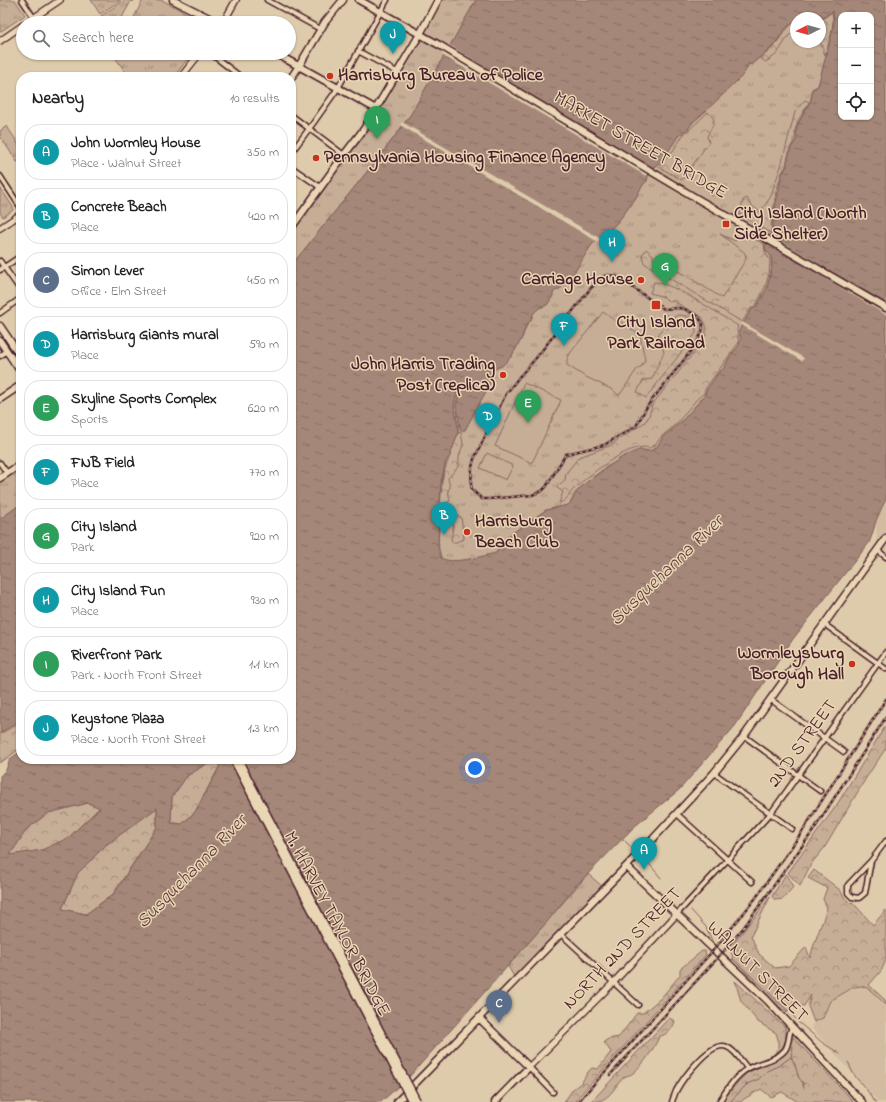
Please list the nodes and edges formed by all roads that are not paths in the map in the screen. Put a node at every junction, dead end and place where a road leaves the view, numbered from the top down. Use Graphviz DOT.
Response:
graph roads {
  1 [pos="22,0"];
  2 [pos="60,0"];
  3 [pos="173,0"];
  4 [pos="236,0"];
  5 [pos="267,0"];
  6 [pos="343,0"];
  7 [pos="359,0"];
  8 [pos="387,0"];
  9 [pos="438,0"];
  10 [pos="381,12"];
  11 [pos="33,16"];
  12 [pos="37,16"];
  13 [pos="202,16"];
  14 [pos="227,16"];
  15 [pos="320,29"];
  16 [pos="16,30"];
  17 [pos="420,34"];
  18 [pos="0,41"];
  19 [pos="358,51"];
  20 [pos="194,60"];
  21 [pos="219,60"];
  22 [pos="288,60"];
  23 [pos="299,66"];
  24 [pos="185,72"];
  25 [pos="235,72"];
  26 [pos="295,72"];
  27 [pos="397,72"];
  28 [pos="338,88"];
  29 [pos="376,109"];
  30 [pos="296,119"];
  31 [pos="309,129"];
  32 [pos="296,146"];
  33 [pos="344,155"];
  34 [pos="296,170"];
  35 [pos="0,176"];
  36 [pos="320,187"];
  37 [pos="16,200"];
  38 [pos="16,217"];
  39 [pos="296,217"];
  40 [pos="0,228"];
  41 [pos="16,259"];
  42 [pos="0,261"];
  43 [pos="4,267"];
  44 [pos="0,270"];
  45 [pos="16,284"];
  46 [pos="16,301"];
  47 [pos="886,308"];
  48 [pos="0,312"];
  49 [pos="0,326"];
  50 [pos="0,341"];
  51 [pos="16,350"];
  52 [pos="7,351"];
  53 [pos="0,356"];
  54 [pos="16,364"];
  55 [pos="16,388"];
  56 [pos="0,399"];
  57 [pos="0,463"];
  58 [pos="16,468"];
  59 [pos="8,474"];
  60 [pos="0,478"];
  61 [pos="886,538"];
  62 [pos="877,550"];
  63 [pos="886,557"];
  64 [pos="824,624"];
  65 [pos="886,652"];
  66 [pos="878,663"];
  67 [pos="886,669"];
  68 [pos="770,699"];
  69 [pos="744,736"];
  70 [pos="824,738"];
  71 [pos="844,752"];
  72 [pos="236,764"];
  73 [pos="241,764"];
  74 [pos="714,773"];
  75 [pos="797,776"];
  76 [pos="820,791"];
  77 [pos="771,813"];
  78 [pos="677,814"];
  79 [pos="792,829"];
  80 [pos="886,841"];
  81 [pos="728,860"];
  82 [pos="871,861"];
  83 [pos="627,867"];
  84 [pos="752,882"];
  85 [pos="677,914"];
  86 [pos="561,934"];
  87 [pos="613,983"];
  88 [pos="638,1005"];
  89 [pos="480,1018"];
  90 [pos="792,1027"];
  91 [pos="529,1067"];
  92 [pos="748,1069"];
  93 [pos="553,1092"];
  94 [pos="397,1102"];
  95 [pos="416,1102"];
  96 [pos="495,1102"];
  97 [pos="672,1102"];
  98 [pos="718,1102"];
  99 [pos="862,1102"];
  1 -- 11 [label="street"];
  2 -- 12 [label="street"];
  3 -- 13 [label="main road"];
  4 -- 14 [label="street"];
  5 -- 15 [label="street"];
  6 -- 15 [label="main road"];
  7 -- 10 [label="main road, MARKET STREET BRIDGE"];
  8 -- 10 [label="street"];
  9 -- 17 [label="main road"];
  10 -- 17 [label="main road, MARKET STREET BRIDGE"];
  10 -- 19 [label="street"];
  15 -- 23 [label="main road"];
  16 -- 18 [label="street"];
  17 -- 27 [label="main road"];
  17 -- 47 [label="main road, MARKET STREET BRIDGE"];
  19 -- 27 [label="street"];
  19 -- 28 [label="street"];
  20 -- 24 [label="street"];
  21 -- 25 [label="street"];
  22 -- 23 [label="main road"];
  23 -- 26 [label="main road"];
  23 -- 28 [label="main road"];
  27 -- 29 [label="main road"];
  28 -- 29 [label="main road"];
  28 -- 31 [label="street"];
  29 -- 33 [label="main road"];
  30 -- 31 [label="street"];
  31 -- 32 [label="street"];
  31 -- 33 [label="street"];
  33 -- 36 [label="main road"];
  34 -- 36 [label="street"];
  35 -- 37 [label="street"];
  36 -- 39 [label="main road"];
  38 -- 40 [label="street"];
  41 -- 43 [label="street"];
  42 -- 43 [label="street"];
  43 -- 44 [label="street"];
  43 -- 45 [label="street"];
  46 -- 48 [label="street"];
  49 -- 51 [label="main road"];
  50 -- 52 [label="main road"];
  52 -- 53 [label="street"];
  52 -- 54 [label="main road"];
  55 -- 56 [label="main road"];
  57 -- 59 [label="street"];
  58 -- 59 [label="main road"];
  59 -- 60 [label="main road"];
  61 -- 62 [label="main road"];
  62 -- 63 [label="street"];
  62 -- 64 [label="main road"];
  64 -- 66 [label="street"];
  64 -- 68 [label="main road"];
  65 -- 66 [label="street, 2ND STREET"];
  66 -- 67 [label="street"];
  66 -- 70 [label="street, 2ND STREET"];
  68 -- 69 [label="main road"];
  68 -- 70 [label="street"];
  69 -- 74 [label="main road"];
  69 -- 75 [label="street"];
  70 -- 71 [label="street"];
  70 -- 75 [label="street, 2ND STREET"];
  72 -- 95 [label="main road, M. HARVEY TAYLOR BRIDGE, bridge"];
  73 -- 95 [label="main road, M. HARVEY TAYLOR BRIDGE, bridge"];
  74 -- 77 [label="street"];
  74 -- 78 [label="main road"];
  75 -- 76 [label="street"];
  75 -- 77 [label="street, 2ND STREET"];
  77 -- 79 [label="street"];
  77 -- 81 [label="street, NORTH 2ND STREET"];
  78 -- 81 [label="street"];
  78 -- 83 [label="main road"];
  80 -- 82 [label="street"];
  81 -- 84 [label="street"];
  81 -- 85 [label="street, NORTH 2ND STREET"];
  82 -- 82 [label="street"];
  83 -- 85 [label="main road, WALNUT STREET"];
  83 -- 86 [label="main road"];
  85 -- 87 [label="street, NORTH 2ND STREET"];
  85 -- 90 [label="main road, WALNUT STREET"];
  86 -- 87 [label="street"];
  86 -- 89 [label="main road"];
  87 -- 88 [label="street"];
  87 -- 91 [label="street, NORTH 2ND STREET"];
  89 -- 91 [label="main road"];
  89 -- 94 [label="main road"];
  90 -- 92 [label="street"];
  90 -- 99 [label="main road, WALNUT STREET"];
  91 -- 93 [label="street"];
  91 -- 96 [label="main road, NORTH 2ND STREET"];
  92 -- 97 [label="street"];
  92 -- 98 [label="street"];
}
